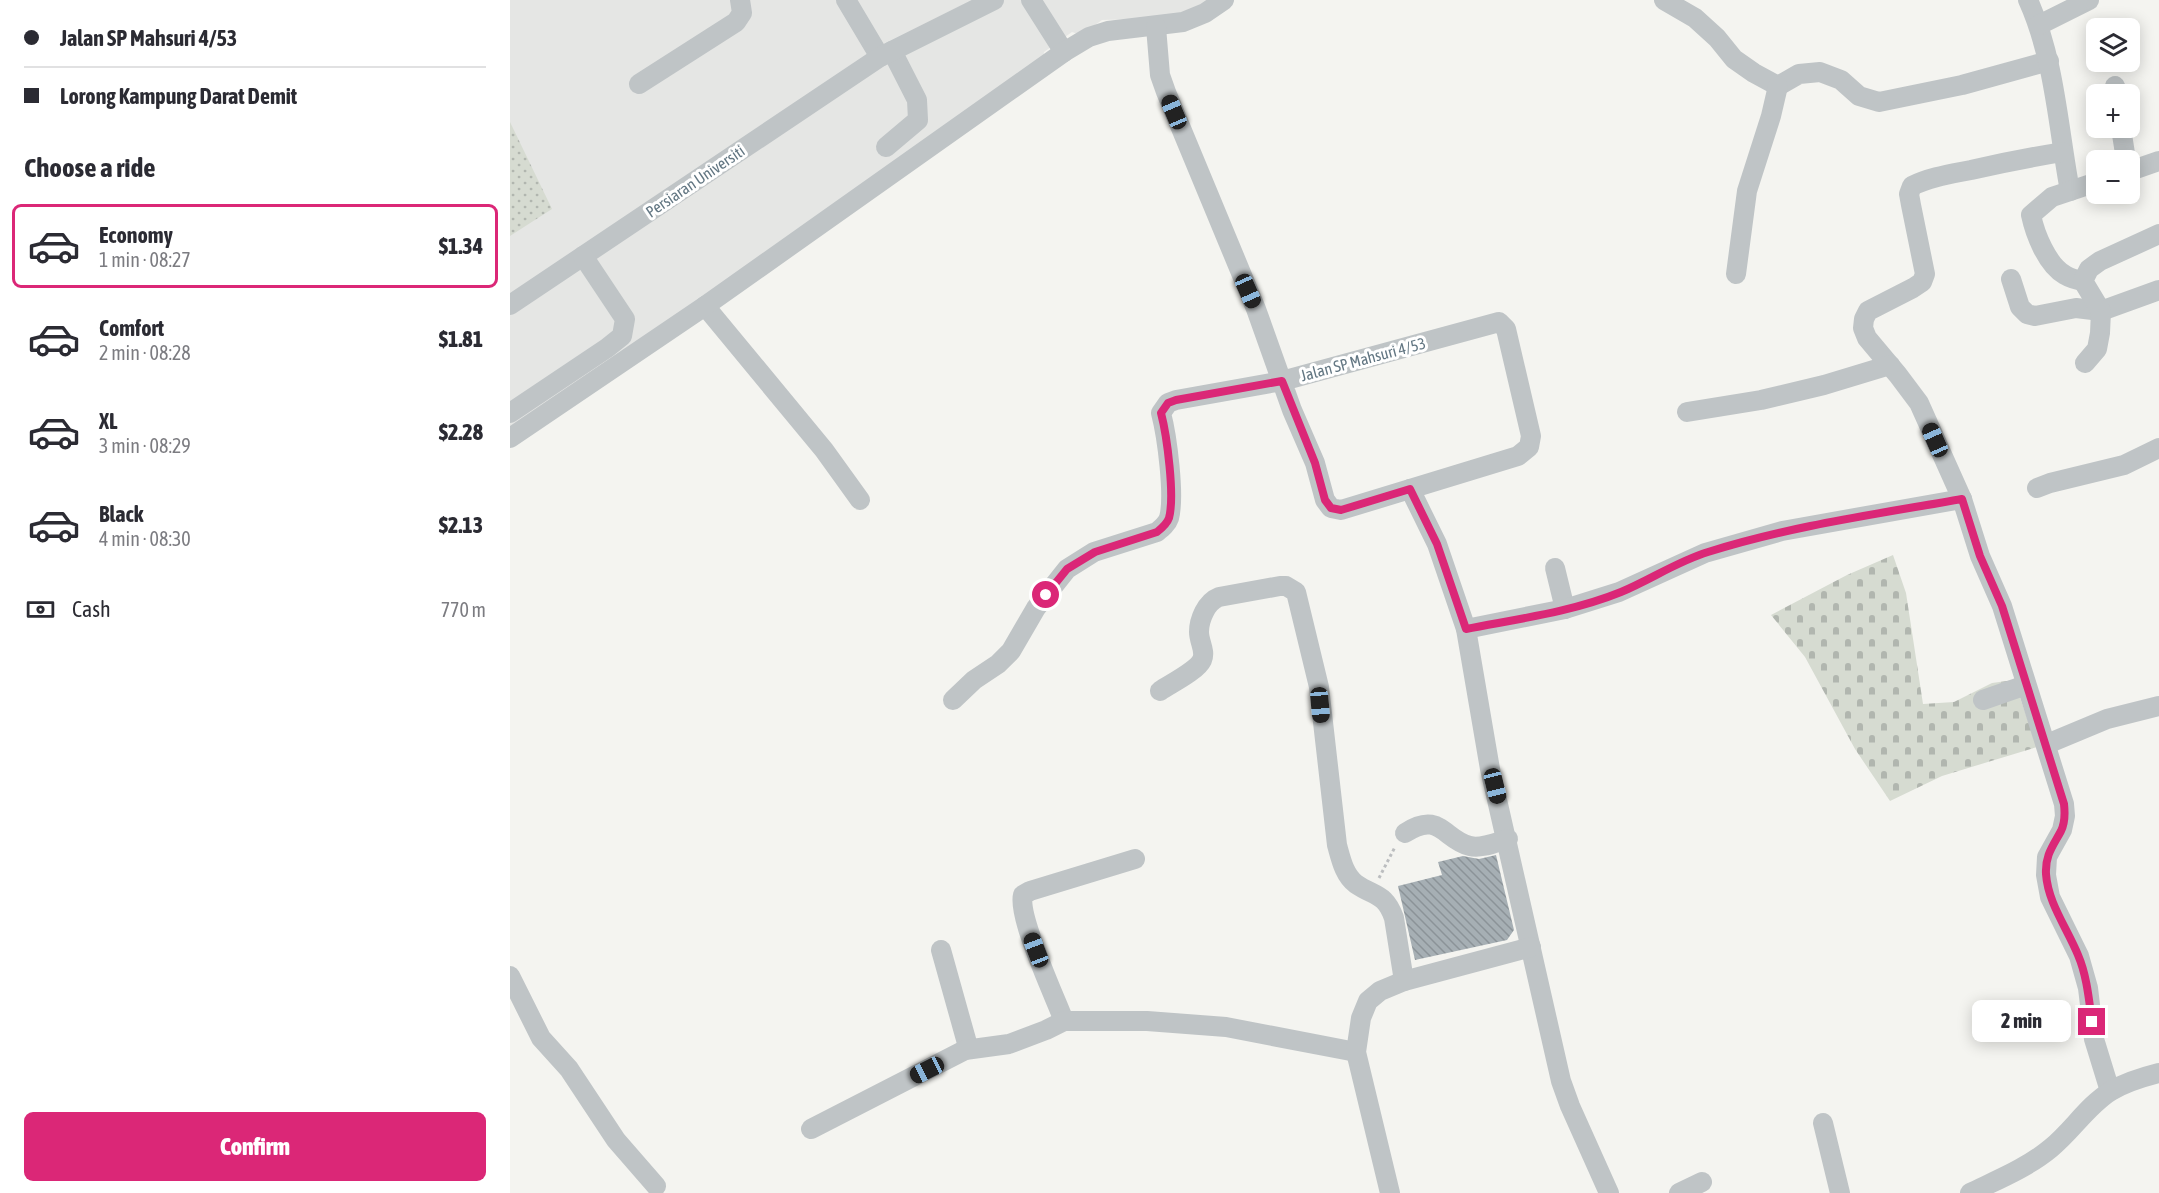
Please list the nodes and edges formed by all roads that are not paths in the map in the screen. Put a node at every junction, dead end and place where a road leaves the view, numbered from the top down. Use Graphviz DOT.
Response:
graph roads {
  1 [pos="740,0"];
  2 [pos="846,0"];
  3 [pos="994,0"];
  4 [pos="1031,0"];
  5 [pos="1224,0"];
  6 [pos="1664,0"];
  7 [pos="2028,0"];
  8 [pos="2089,0"];
  9 [pos="2039,25"];
  10 [pos="1156,27"];
  11 [pos="1064,52"];
  12 [pos="886,54"];
  13 [pos="2049,61"];
  14 [pos="639,84"];
  15 [pos="1778,86"];
  16 [pos="886,147"];
  17 [pos="2063,152"];
  18 [pos="2159,161"];
  19 [pos="2140,168"];
  20 [pos="2086,186"];
  21 [pos="2070,191"];
  22 [pos="2159,234"];
  23 [pos="583,256"];
  24 [pos="1736,274"];
  25 [pos="2011,279"];
  26 [pos="2083,281"];
  27 [pos="2159,290"];
  28 [pos="510,305"];
  29 [pos="705,306"];
  30 [pos="2101,311"];
  31 [pos="2085,363"];
  32 [pos="1890,365"];
  33 [pos="1282,381"];
  34 [pos="1687,412"];
  35 [pos="510,413"];
  36 [pos="510,438"];
  37 [pos="2159,448"];
  38 [pos="2037,488"];
  39 [pos="1410,489"];
  40 [pos="1962,499"];
  41 [pos="860,500"];
  42 [pos="1556,568"];
  43 [pos="1565,609"];
  44 [pos="1466,629"];
  45 [pos="2026,685"];
  46 [pos="1160,691"];
  47 [pos="953,700"];
  48 [pos="1983,700"];
  49 [pos="2159,706"];
  50 [pos="2047,744"];
  51 [pos="1405,833"];
  52 [pos="1508,839"];
  53 [pos="1135,859"];
  54 [pos="1531,947"];
  55 [pos="941,950"];
  56 [pos="510,976"];
  57 [pos="1404,981"];
  58 [pos="1064,1021"];
  59 [pos="965,1050"];
  60 [pos="1356,1052"];
  61 [pos="2159,1073"];
  62 [pos="2110,1091"];
  63 [pos="1823,1123"];
  64 [pos="811,1129"];
  65 [pos="1702,1182"];
  66 [pos="656,1186"];
  67 [pos="1390,1193"];
  68 [pos="1609,1193"];
  69 [pos="1679,1193"];
  70 [pos="1840,1193"];
  71 [pos="1970,1193"];
  1 -- 14 [label="street"];
  2 -- 12 [label="street"];
  3 -- 12 [label="street, Persiaran Universiti"];
  4 -- 11 [label="street"];
  5 -- 10 [label="street"];
  6 -- 15 [label="street"];
  7 -- 9 [label="street"];
  8 -- 9 [label="street"];
  9 -- 13 [label="street"];
  10 -- 11 [label="street"];
  10 -- 33 [label="street"];
  11 -- 29 [label="street"];
  12 -- 16 [label="street"];
  12 -- 23 [label="street, Persiaran Universiti"];
  13 -- 15 [label="street"];
  13 -- 17 [label="street"];
  15 -- 24 [label="street"];
  17 -- 21 [label="street"];
  17 -- 32 [label="street"];
  18 -- 19 [label="street"];
  20 -- 21 [label="street"];
  21 -- 26 [label="street"];
  22 -- 26 [label="street"];
  23 -- 28 [label="street, Persiaran Universiti"];
  23 -- 35 [label="street"];
  25 -- 30 [label="street"];
  26 -- 30 [label="street"];
  27 -- 30 [label="street"];
  29 -- 36 [label="street"];
  29 -- 41 [label="street"];
  30 -- 31 [label="street"];
  32 -- 34 [label="street"];
  32 -- 40 [label="street"];
  33 -- 39 [label="street"];
  33 -- 39 [label="street, Jalan SP Mahsuri 4/53"];
  33 -- 47 [label="street, Jalan SP Mahsuri 4/53"];
  37 -- 38 [label="street"];
  39 -- 44 [label="street"];
  40 -- 43 [label="street"];
  40 -- 45 [label="street"];
  42 -- 43 [label="street"];
  43 -- 44 [label="street"];
  44 -- 52 [label="street"];
  45 -- 48 [label="street"];
  45 -- 50 [label="street"];
  46 -- 57 [label="street"];
  49 -- 50 [label="street"];
  50 -- 62 [label="street"];
  51 -- 52 [label="street"];
  52 -- 54 [label="street"];
  53 -- 58 [label="street"];
  54 -- 57 [label="street"];
  54 -- 68 [label="street"];
  55 -- 59 [label="street"];
  56 -- 66 [label="street"];
  57 -- 60 [label="street"];
  58 -- 59 [label="street"];
  58 -- 60 [label="street"];
  59 -- 64 [label="street"];
  60 -- 67 [label="street"];
  61 -- 62 [label="street"];
  62 -- 71 [label="street"];
  63 -- 70 [label="street"];
  65 -- 69 [label="street"];
}
